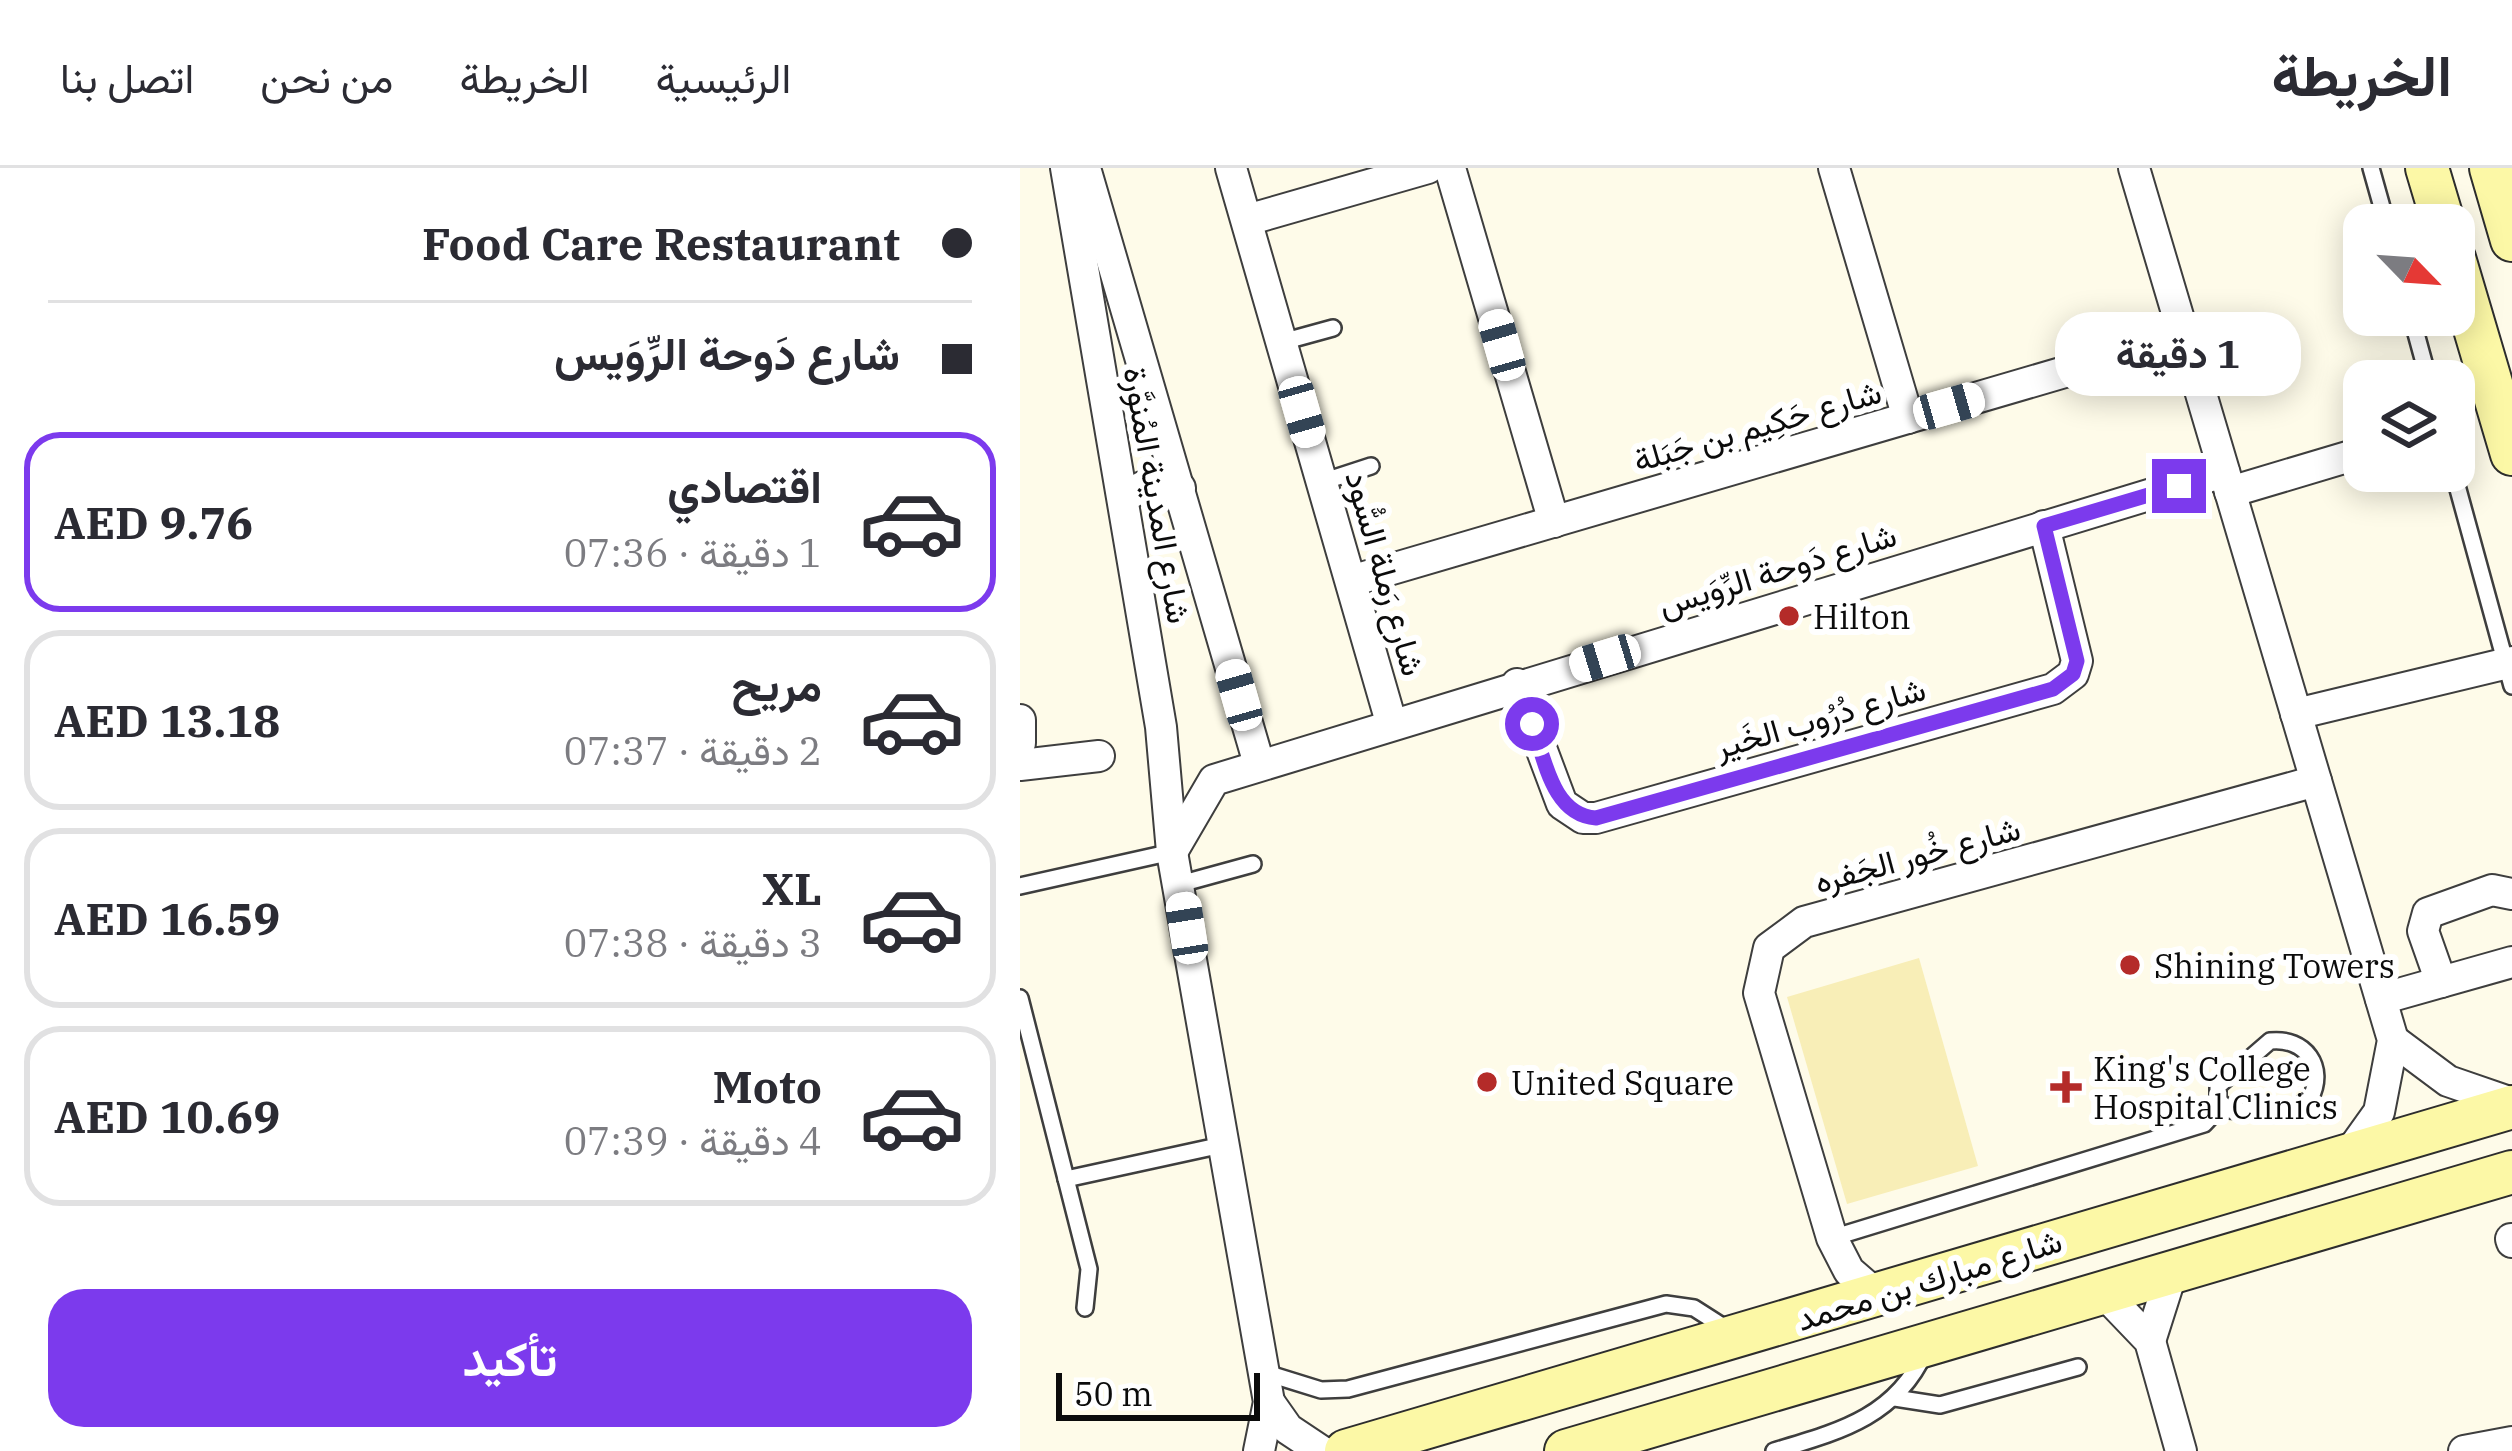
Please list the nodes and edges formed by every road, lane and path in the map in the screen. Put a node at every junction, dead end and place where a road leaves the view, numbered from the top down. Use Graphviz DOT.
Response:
graph roads {
  1 [pos="1066,168"];
  2 [pos="1085,168"];
  3 [pos="1232,168"];
  4 [pos="1428,168"];
  5 [pos="1450,168"];
  6 [pos="1834,168"];
  7 [pos="2134,168"];
  8 [pos="2371,168"];
  9 [pos="2427,168"];
  10 [pos="2491,168"];
  11 [pos="2380,204"];
  12 [pos="2438,204"];
  13 [pos="1246,220"];
  14 [pos="2511,232"];
  15 [pos="1333,328"];
  16 [pos="2475,329"];
  17 [pos="2184,337"];
  18 [pos="1282,342"];
  19 [pos="1908,418"];
  20 [pos="2512,454"];
  21 [pos="2343,457"];
  22 [pos="1371,466"];
  23 [pos="1322,482"];
  24 [pos="2227,482"];
  25 [pos="1180,488"];
  26 [pos="2459,492"];
  27 [pos="1123,496"];
  28 [pos="1554,522"];
  29 [pos="2044,526"];
  30 [pos="1351,581"];
  31 [pos="2510,670"];
  32 [pos="1517,684"];
  33 [pos="2296,714"];
  34 [pos="1020,720"];
  35 [pos="1391,722"];
  36 [pos="1163,742"];
  37 [pos="1020,743"];
  38 [pos="1099,756"];
  39 [pos="1259,764"];
  40 [pos="1020,765"];
  41 [pos="1214,780"];
  42 [pos="2316,781"];
  43 [pos="1172,852"];
  44 [pos="1253,864"];
  45 [pos="1180,884"];
  46 [pos="1020,886"];
  47 [pos="2512,894"];
  48 [pos="2512,962"];
  49 [pos="2441,982"];
  50 [pos="1020,998"];
  51 [pos="2381,999"];
  52 [pos="2393,1040"];
  53 [pos="2222,1105"];
  54 [pos="2512,1105"];
  55 [pos="1222,1145"];
  56 [pos="2349,1154"];
  57 [pos="2512,1172"];
  58 [pos="1066,1179"];
  59 [pos="1832,1238"];
  60 [pos="2171,1275"];
  61 [pos="2104,1293"];
  62 [pos="1876,1295"];
  63 [pos="1085,1308"];
  64 [pos="1737,1336"];
  65 [pos="2150,1341"];
  66 [pos="1928,1345"];
  67 [pos="2078,1367"];
  68 [pos="1266,1387"];
  69 [pos="1895,1398"];
  70 [pos="2512,1442"];
  71 [pos="1259,1451"];
  72 [pos="1321,1451"];
  73 [pos="1346,1451"];
  74 [pos="1566,1451"];
  75 [pos="1774,1451"];
  76 [pos="2181,1451"];
  77 [pos="2464,1451"];
  1 -- 27 [label="street, شارع المدينة المُنوَّرة"];
  2 -- 25 [label="street, شارع المدينة المُنوَّرة"];
  3 -- 13 [label="street, شارع رَملة السُّود"];
  4 -- 13 [label="street"];
  5 -- 28 [label="street"];
  6 -- 19 [label="street"];
  7 -- 17 [label="street"];
  8 -- 11 [label="lane"];
  9 -- 12 [label="main road"];
  10 -- 14 [label="main road"];
  13 -- 18 [label="street, شارع رَملة السُّود"];
  15 -- 18 [label="lane"];
  16 -- 20 [label="main road"];
  17 -- 19 [label="street, شارع حَكِيم بن جَبَلة"];
  17 -- 24 [label="street"];
  18 -- 23 [label="street, شارع رَملة السُّود"];
  19 -- 28 [label="street, شارع حَكِيم بن جَبَلة"];
  21 -- 24 [label="street, شارع دَوحة الرِّوَيس"];
  22 -- 23 [label="lane"];
  23 -- 30 [label="street, شارع رَملة السُّود"];
  24 -- 29 [label="street, شارع دَوحة الرِّوَيس"];
  24 -- 33 [label="street"];
  25 -- 27 [label="street"];
  25 -- 39 [label="street, شارع المدينة المُنوَّرة"];
  26 -- 31 [label="lane"];
  27 -- 36 [label="street, شارع المدينة المُنوَّرة"];
  28 -- 30 [label="street, شارع حَكِيم بن جَبَلة"];
  29 -- 32 [label="street, شارع دَوحة الرِّوَيس"];
  29 -- 32 [label="street, شارع دُرُوب الخَير"];
  30 -- 35 [label="street, شارع رَملة السُّود"];
  31 -- 33 [label="street"];
  32 -- 35 [label="street, شارع دَوحة الرِّوَيس"];
  33 -- 42 [label="street"];
  34 -- 37 [label="street"];
  35 -- 39 [label="street, شارع دَوحة الرِّوَيس"];
  36 -- 41 [label="street"];
  36 -- 43 [label="street, شارع المدينة المُنوَّرة"];
  38 -- 40 [label="street"];
  39 -- 41 [label="street, شارع دَوحة الرِّوَيس"];
  41 -- 43 [label="street"];
  42 -- 51 [label="street"];
  42 -- 59 [label="street, شارع خُور الجَفره"];
  43 -- 45 [label="street, شارع المدينة المُنوَّرة"];
  43 -- 46 [label="lane"];
  44 -- 45 [label="lane"];
  45 -- 55 [label="street, شارع المدينة المُنوَّرة"];
  47 -- 49 [label="street"];
  48 -- 49 [label="street"];
  49 -- 51 [label="street"];
  50 -- 58 [label="lane"];
  51 -- 52 [label="street"];
  52 -- 54 [label="street"];
  52 -- 56 [label="street"];
  53 -- 53 [label="lane"];
  53 -- 59 [label="lane"];
  54 -- 56 [label="main road, شارع مبارك بن محمد"];
  55 -- 58 [label="lane"];
  55 -- 68 [label="street, شارع المدينة المُنوَّرة"];
  56 -- 62 [label="main road, شارع مبارك بن محمد"];
  57 -- 60 [label="main road, شارع مبارك بن محمد"];
  58 -- 63 [label="lane"];
  59 -- 62 [label="street, شارع خُور الجَفره"];
  60 -- 61 [label="main road, شارع مبارك بن محمد"];
  60 -- 65 [label="street"];
  61 -- 65 [label="street"];
  61 -- 66 [label="main road, شارع مبارك بن محمد"];
  62 -- 64 [label="main road, شارع مبارك بن محمد"];
  64 -- 68 [label="lane"];
  64 -- 73 [label="main road, شارع مبارك بن محمد"];
  65 -- 76 [label="street"];
  66 -- 69 [label="lane"];
  66 -- 74 [label="main road, شارع مبارك بن محمد"];
  67 -- 69 [label="lane"];
  68 -- 71 [label="street, شارع المدينة المُنوَّرة"];
  68 -- 72 [label="street"];
  69 -- 75 [label="lane"];
  70 -- 77 [label="street"];
}
